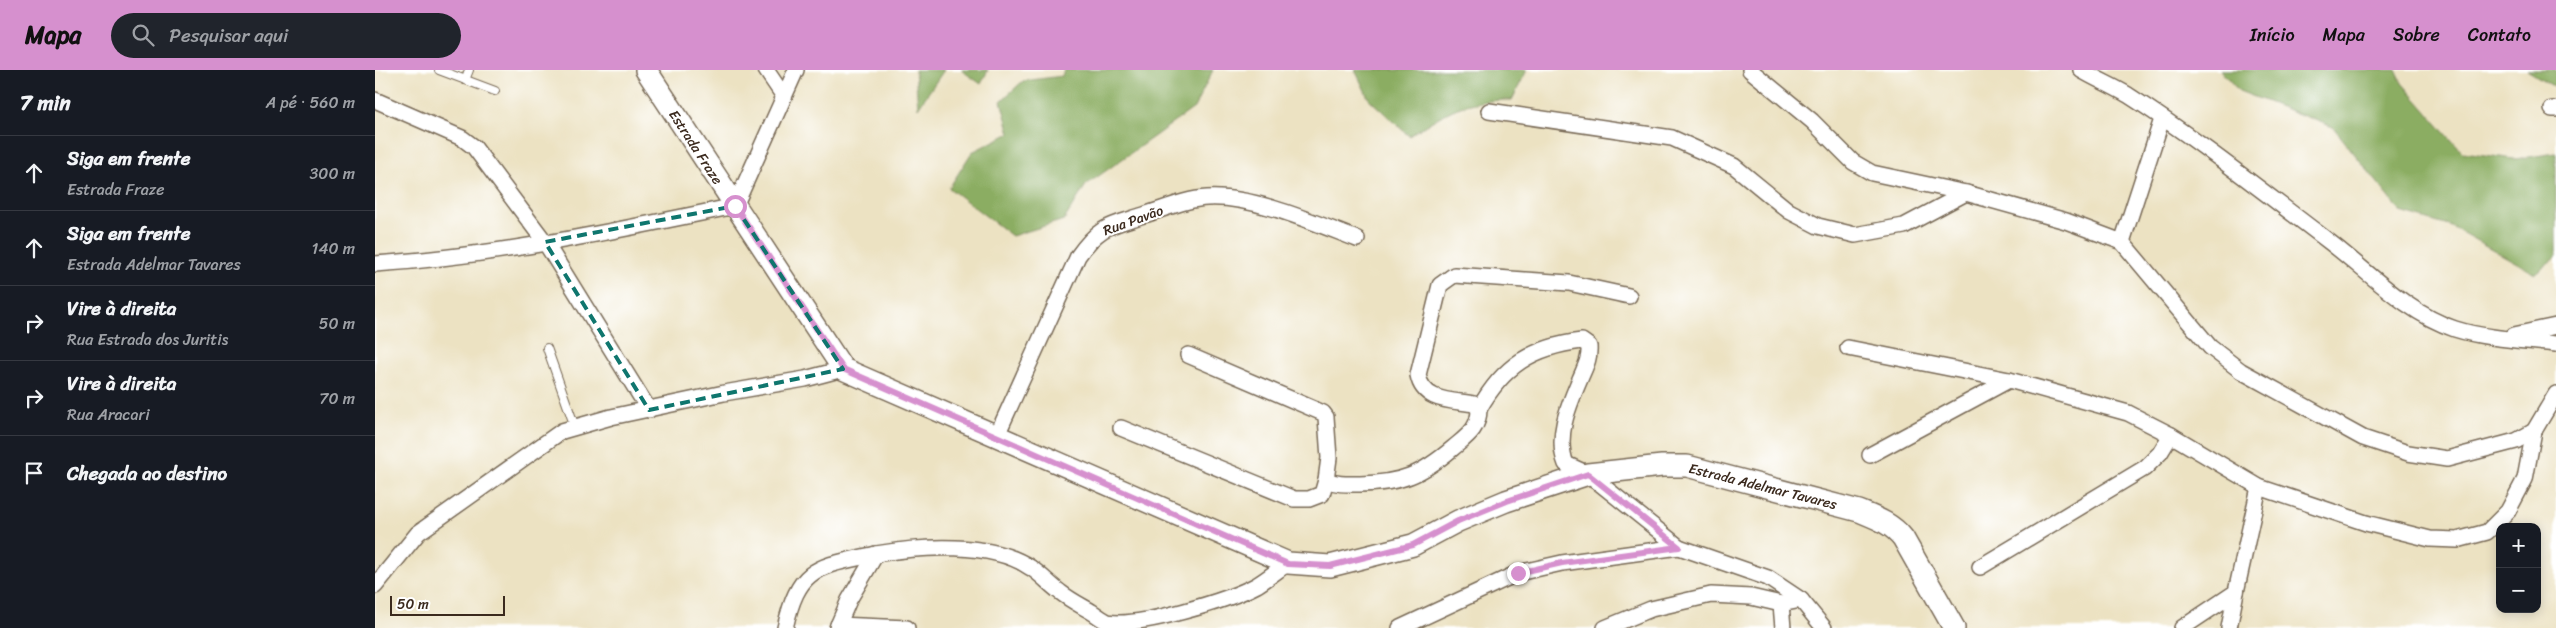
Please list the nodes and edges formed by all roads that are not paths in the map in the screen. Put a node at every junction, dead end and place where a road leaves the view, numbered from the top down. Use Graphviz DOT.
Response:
graph roads {
  1 [pos="439,70"];
  2 [pos="469,70"];
  3 [pos="646,70"];
  4 [pos="766,70"];
  5 [pos="796,70"];
  6 [pos="1750,70"];
  7 [pos="2081,70"];
  8 [pos="465,80"];
  9 [pos="495,91"];
  10 [pos="783,95"];
  11 [pos="375,100"];
  12 [pos="1489,111"];
  13 [pos="2162,118"];
  14 [pos="1966,193"];
  15 [pos="735,206"];
  16 [pos="1357,239"];
  17 [pos="545,242"];
  18 [pos="2122,242"];
  19 [pos="375,264"];
  20 [pos="1629,296"];
  21 [pos="2556,326"];
  22 [pos="2500,338"];
  23 [pos="2556,344"];
  24 [pos="547,348"];
  25 [pos="1848,348"];
  26 [pos="1188,354"];
  27 [pos="843,369"];
  28 [pos="2009,380"];
  29 [pos="2556,394"];
  30 [pos="1479,409"];
  31 [pos="649,410"];
  32 [pos="575,427"];
  33 [pos="1121,428"];
  34 [pos="2534,431"];
  35 [pos="997,435"];
  36 [pos="2171,435"];
  37 [pos="1870,455"];
  38 [pos="1588,474"];
  39 [pos="1326,480"];
  40 [pos="2259,487"];
  41 [pos="1679,547"];
  42 [pos="877,554"];
  43 [pos="1288,564"];
  44 [pos="1980,568"];
  45 [pos="375,586"];
  46 [pos="2236,592"];
  47 [pos="1801,600"];
  48 [pos="1781,604"];
  49 [pos="838,626"];
  50 [pos="785,628"];
  51 [pos="907,628"];
  52 [pos="1400,628"];
  53 [pos="1605,628"];
  54 [pos="1783,628"];
  55 [pos="1824,628"];
  56 [pos="1955,628"];
  57 [pos="2182,628"];
  58 [pos="2229,628"];
  1 -- 8 [label="lane"];
  2 -- 8 [label="lane"];
  3 -- 15 [label="street, Estrada Fraze"];
  4 -- 10 [label="street"];
  5 -- 10 [label="street"];
  6 -- 14 [label="street"];
  7 -- 13 [label="street"];
  8 -- 9 [label="lane"];
  10 -- 15 [label="street"];
  11 -- 17 [label="street"];
  12 -- 14 [label="street"];
  13 -- 18 [label="street"];
  13 -- 22 [label="street"];
  14 -- 18 [label="street"];
  15 -- 17 [label="street"];
  15 -- 27 [label="street, Estrada Fraze"];
  16 -- 35 [label="street, Rua Pavão"];
  17 -- 19 [label="street"];
  17 -- 31 [label="street"];
  18 -- 34 [label="street"];
  20 -- 30 [label="street"];
  21 -- 22 [label="street"];
  22 -- 23 [label="street"];
  24 -- 32 [label="lane"];
  25 -- 28 [label="street"];
  26 -- 39 [label="street"];
  27 -- 31 [label="street"];
  27 -- 35 [label="street"];
  28 -- 36 [label="street"];
  28 -- 37 [label="street"];
  29 -- 34 [label="street"];
  30 -- 38 [label="street"];
  30 -- 39 [label="street"];
  31 -- 32 [label="street"];
  32 -- 45 [label="street"];
  33 -- 39 [label="street"];
  34 -- 40 [label="street"];
  35 -- 43 [label="street"];
  36 -- 40 [label="street"];
  36 -- 44 [label="street"];
  38 -- 41 [label="street"];
  38 -- 43 [label="street, Estrada Adelmar Tavares"];
  38 -- 56 [label="street, Estrada Adelmar Tavares"];
  40 -- 46 [label="street"];
  41 -- 47 [label="street"];
  41 -- 52 [label="street"];
  42 -- 43 [label="street"];
  42 -- 49 [label="street"];
  42 -- 50 [label="street"];
  46 -- 57 [label="street"];
  46 -- 58 [label="street"];
  47 -- 48 [label="street"];
  47 -- 55 [label="street"];
  48 -- 53 [label="street"];
  48 -- 54 [label="street"];
  49 -- 51 [label="street"];
}
